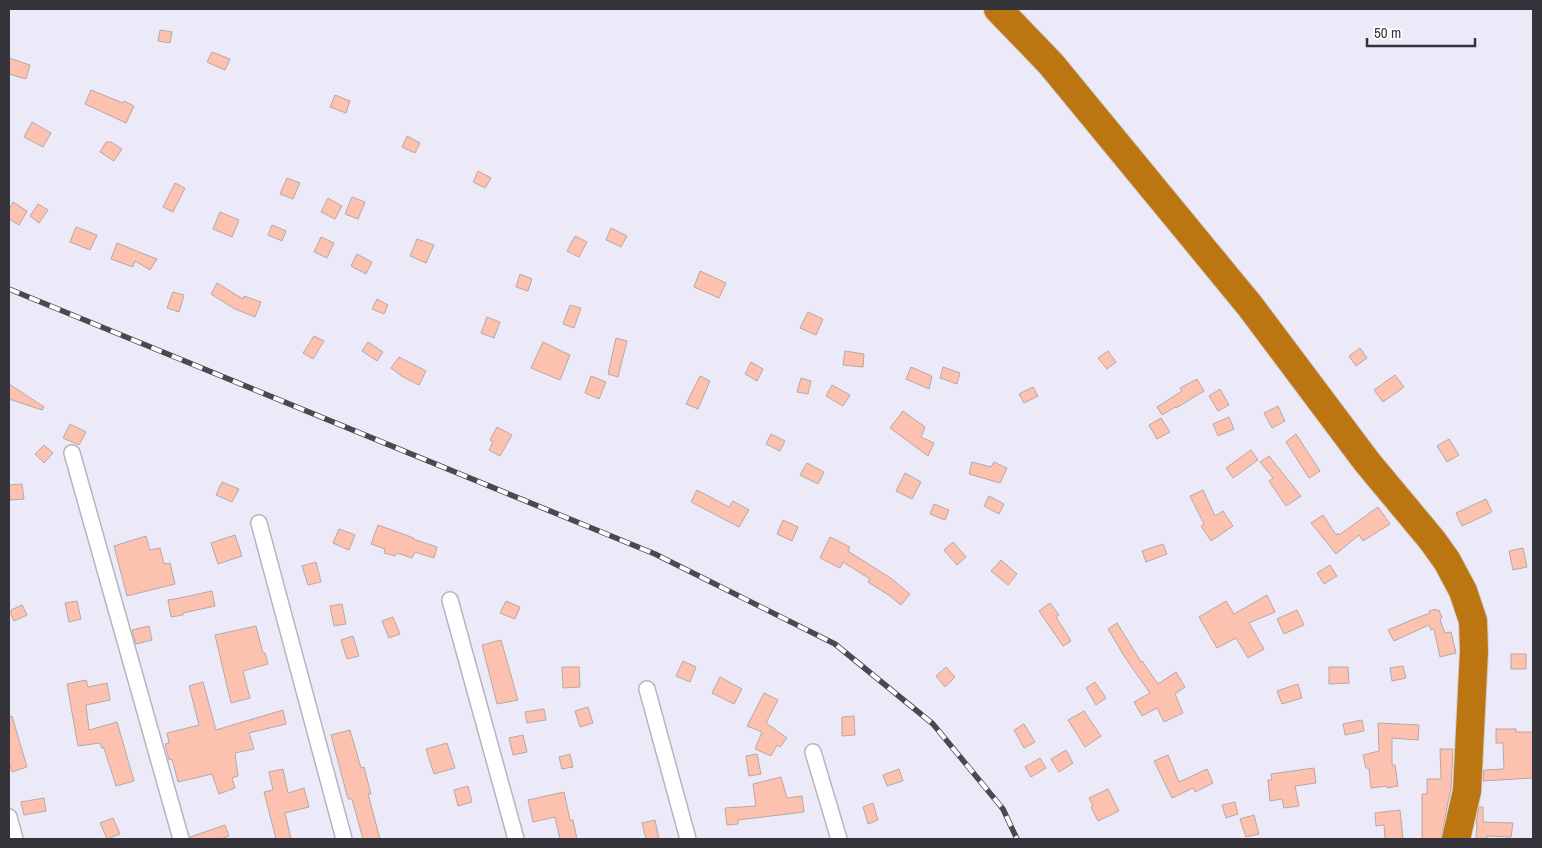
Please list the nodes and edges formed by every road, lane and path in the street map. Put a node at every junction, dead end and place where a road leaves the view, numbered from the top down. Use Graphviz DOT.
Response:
graph roads {
  1 [pos="998,9"];
  2 [pos="72,453"];
  3 [pos="259,523"];
  4 [pos="450,600"];
  5 [pos="647,689"];
  6 [pos="813,752"];
  7 [pos="9,817"];
  8 [pos="15,839"];
  9 [pos="181,839"];
  10 [pos="344,839"];
  11 [pos="516,839"];
  12 [pos="688,839"];
  13 [pos="839,839"];
  14 [pos="1456,839"];
  1 -- 14 [label="highway"];
  2 -- 9 [label="street"];
  3 -- 10 [label="street"];
  4 -- 11 [label="street"];
  5 -- 12 [label="street"];
  6 -- 13 [label="street"];
  7 -- 8 [label="street"];
}
